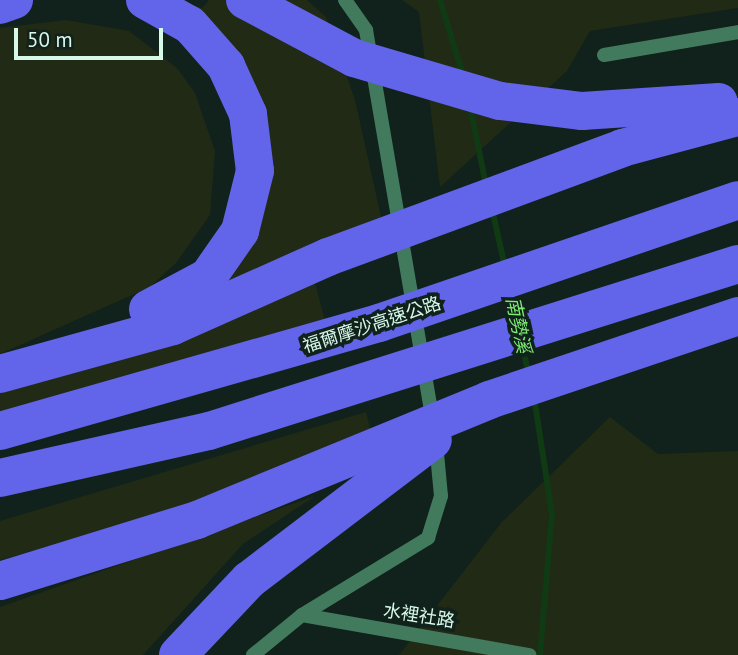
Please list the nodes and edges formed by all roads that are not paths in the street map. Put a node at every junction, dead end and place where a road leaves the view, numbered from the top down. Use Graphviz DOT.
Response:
graph roads {
  1 [pos="14,0"];
  2 [pos="145,0"];
  3 [pos="245,0"];
  4 [pos="345,0"];
  5 [pos="0,5"];
  6 [pos="738,32"];
  7 [pos="604,55"];
  8 [pos="738,100"];
  9 [pos="738,117"];
  10 [pos="738,200"];
  11 [pos="738,264"];
  12 [pos="723,323"];
  13 [pos="8,372"];
  14 [pos="489,400"];
  15 [pos="0,431"];
  16 [pos="0,478"];
  17 [pos="0,581"];
  18 [pos="302,615"];
  19 [pos="178,655"];
  20 [pos="253,655"];
  21 [pos="530,655"];
  1 -- 5 [label="highway"];
  2 -- 13 [label="highway"];
  3 -- 8 [label="highway"];
  4 -- 18 [label="street"];
  6 -- 7 [label="street"];
  9 -- 13 [label="highway"];
  10 -- 15 [label="highway, 福爾摩沙高速公路"];
  11 -- 16 [label="highway"];
  12 -- 14 [label="highway"];
  14 -- 17 [label="highway"];
  14 -- 19 [label="highway"];
  18 -- 20 [label="street"];
  18 -- 21 [label="street, 水裡社路"];
}
